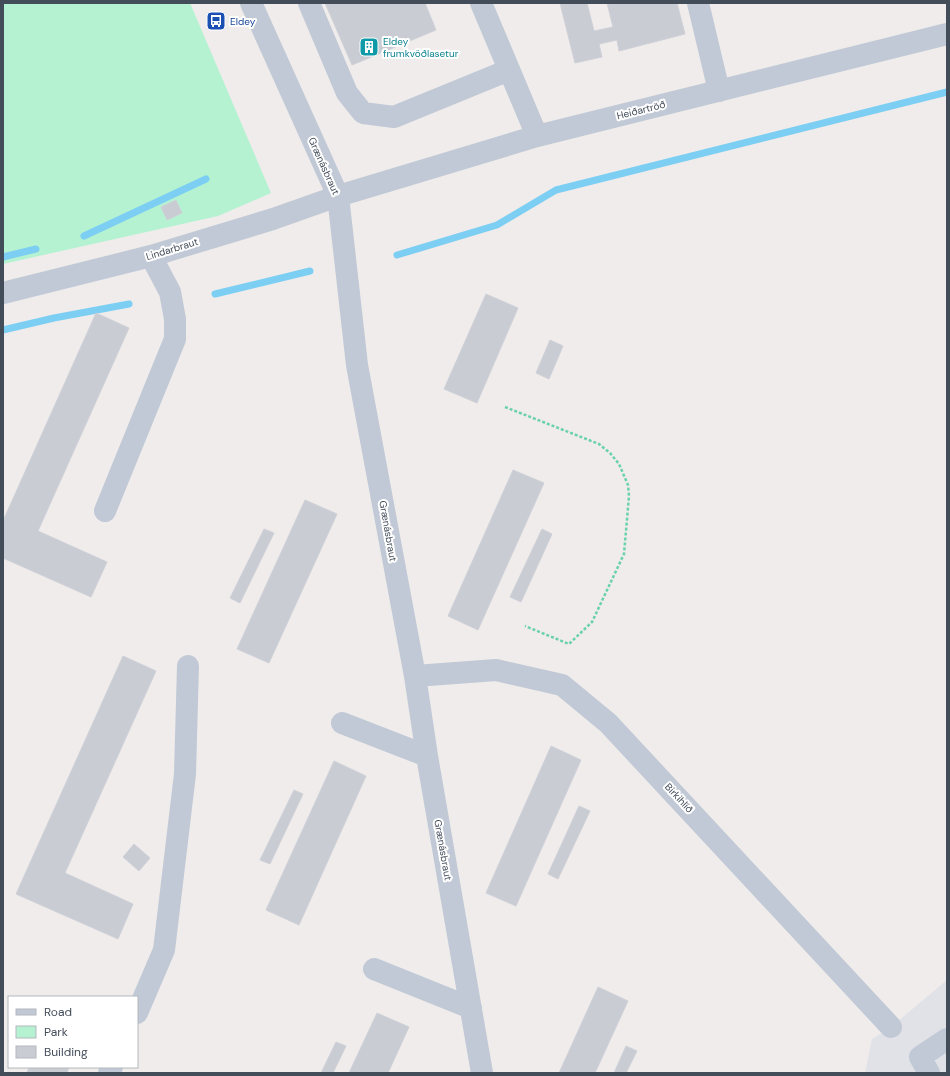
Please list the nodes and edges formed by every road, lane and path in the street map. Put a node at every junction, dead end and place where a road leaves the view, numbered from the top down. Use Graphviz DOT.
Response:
graph roads {
  1 [pos="251,3"];
  2 [pos="309,3"];
  3 [pos="481,3"];
  4 [pos="698,3"];
  5 [pos="947,34"];
  6 [pos="509,70"];
  7 [pos="719,91"];
  8 [pos="537,136"];
  9 [pos="338,196"];
  10 [pos="151,256"];
  11 [pos="3,293"];
  12 [pos="505,406"];
  13 [pos="105,511"];
  14 [pos="525,626"];
  15 [pos="188,666"];
  16 [pos="415,676"];
  17 [pos="342,723"];
  18 [pos="427,756"];
  19 [pos="374,969"];
  20 [pos="471,1008"];
  21 [pos="138,1011"];
  22 [pos="891,1026"];
  23 [pos="947,1040"];
  24 [pos="924,1065"];
  25 [pos="482,1073"];
  1 -- 9 [label="street, Grænásbraut"];
  2 -- 6 [label="street"];
  3 -- 6 [label="street"];
  4 -- 7 [label="street"];
  5 -- 7 [label="street, Heiðartröð"];
  6 -- 8 [label="street"];
  7 -- 8 [label="street, Heiðartröð"];
  8 -- 9 [label="street, Heiðartröð"];
  9 -- 10 [label="street, Lindarbraut"];
  9 -- 16 [label="street, Grænásbraut"];
  10 -- 11 [label="street, Lindarbraut"];
  10 -- 13 [label="street"];
  12 -- 14 [label="path"];
  15 -- 21 [label="street"];
  16 -- 18 [label="street, Grænásbraut"];
  16 -- 22 [label="street, Birkihlíð"];
  17 -- 18 [label="street"];
  18 -- 20 [label="street, Grænásbraut"];
  19 -- 20 [label="street"];
  20 -- 25 [label="street, Grænásbraut"];
  23 -- 24 [label="street"];
}
